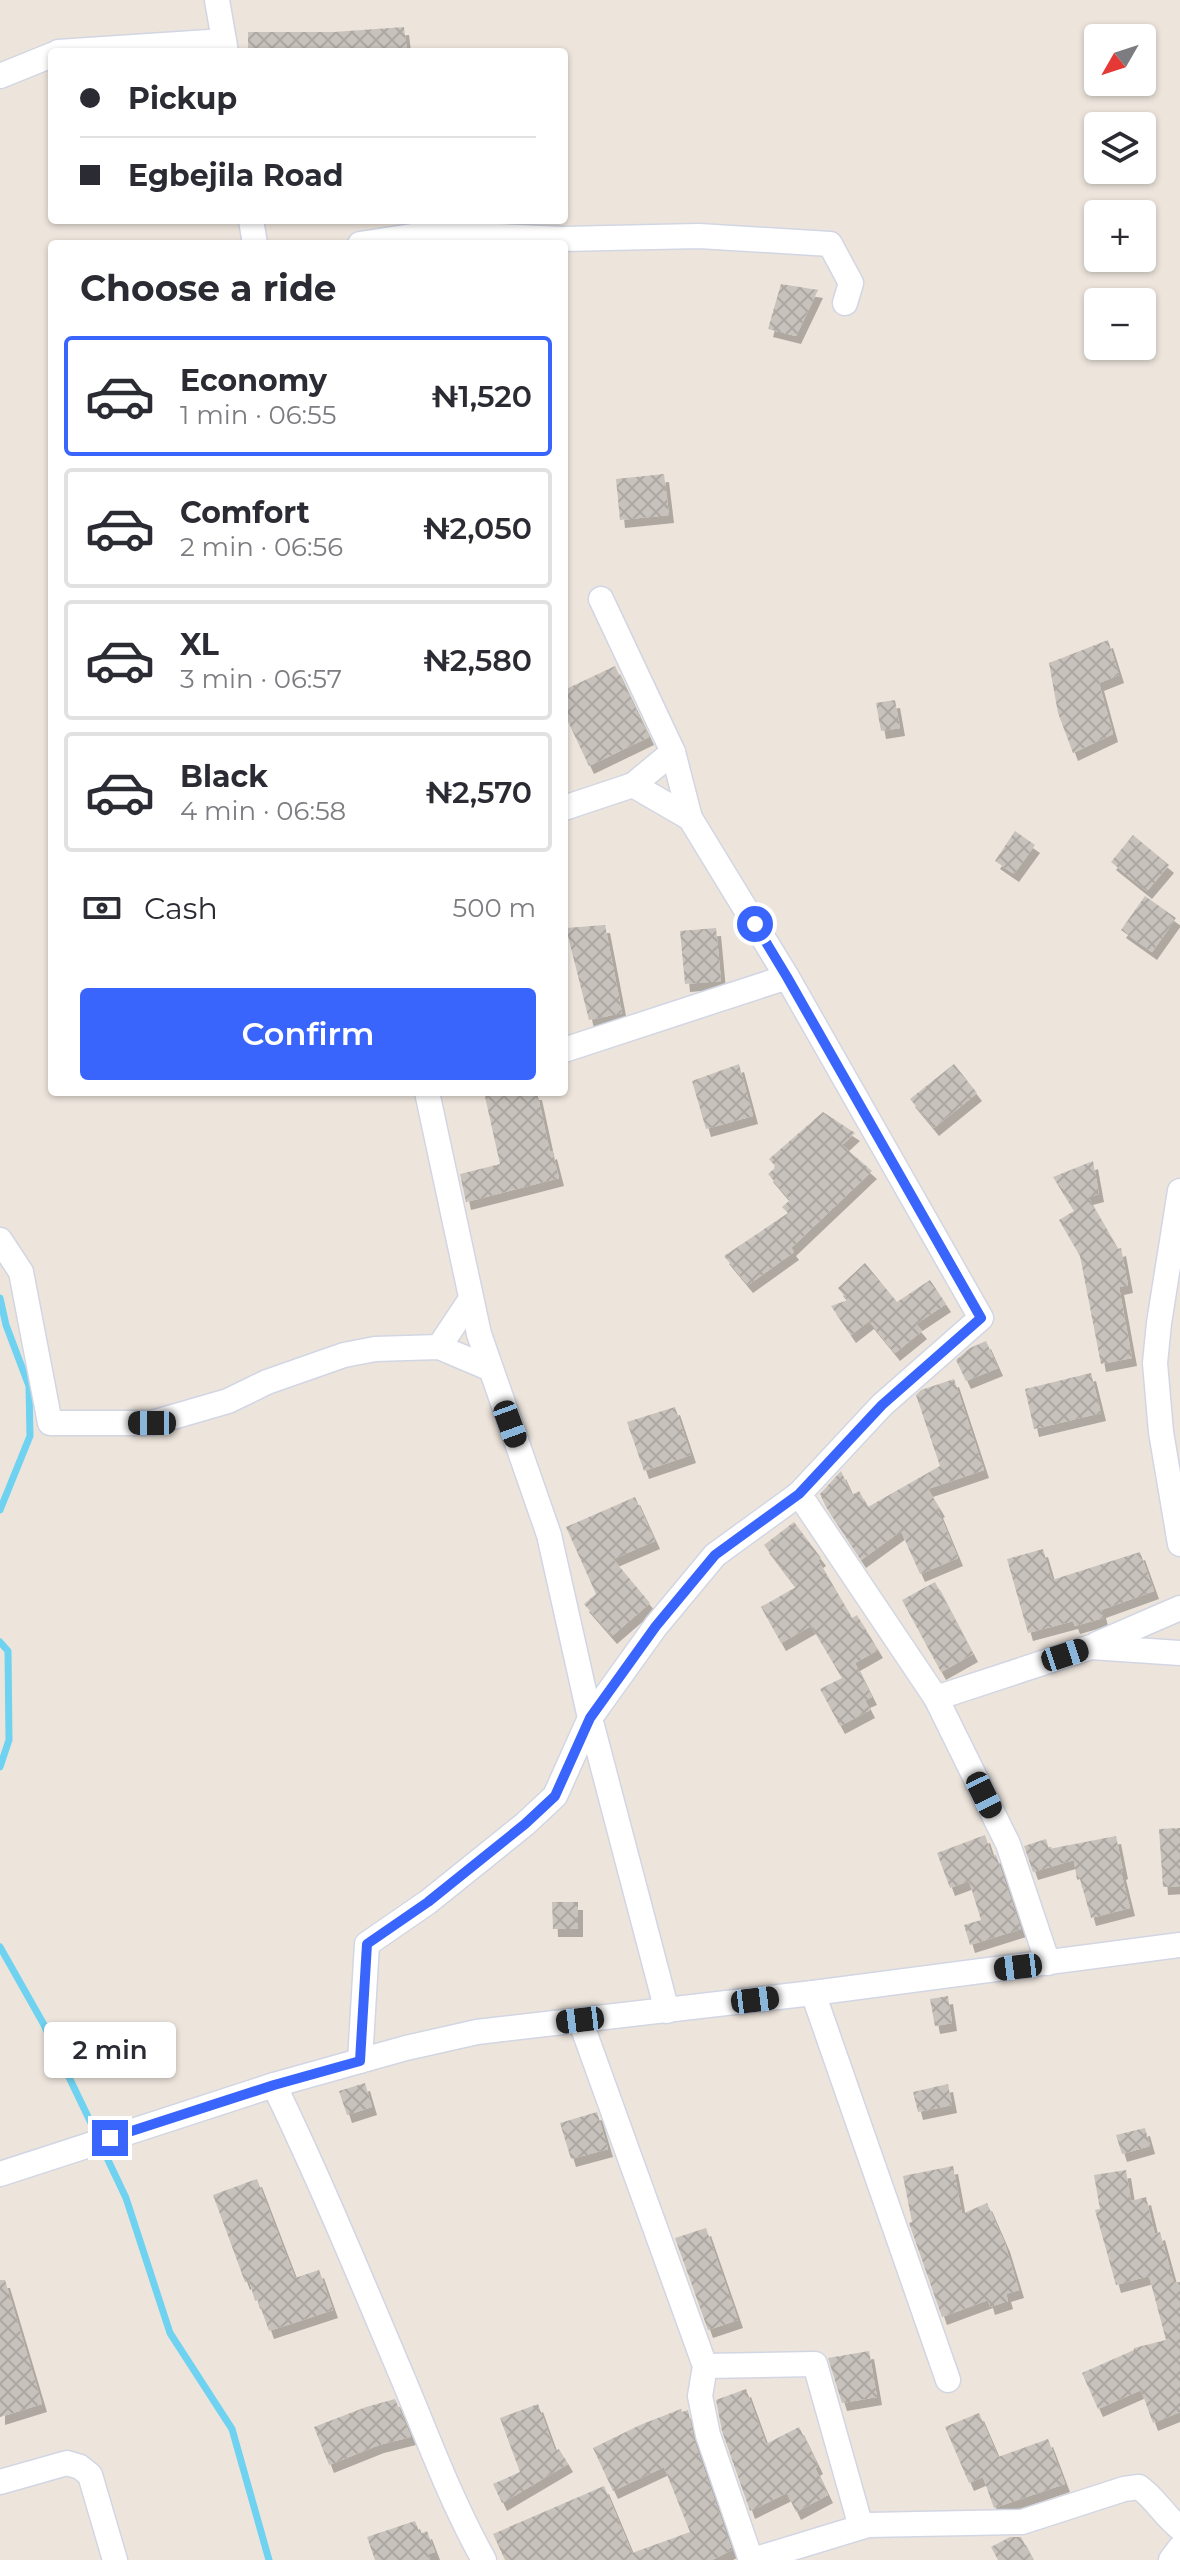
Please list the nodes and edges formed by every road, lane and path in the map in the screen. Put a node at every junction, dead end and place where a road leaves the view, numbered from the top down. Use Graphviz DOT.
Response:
graph roads {
  1 [pos="217,0"];
  2 [pos="225,46"];
  3 [pos="169,48"];
  4 [pos="48,57"];
  5 [pos="0,76"];
  6 [pos="386,240"];
  7 [pos="845,303"];
  8 [pos="601,599"];
  9 [pos="673,752"];
  10 [pos="633,785"];
  11 [pos="568,807"];
  12 [pos="690,818"];
  13 [pos="787,977"];
  14 [pos="568,1049"];
  15 [pos="432,1096"];
  16 [pos="1180,1191"];
  17 [pos="0,1240"];
  18 [pos="471,1299"];
  19 [pos="1170,1321"];
  20 [pos="439,1347"];
  21 [pos="491,1369"];
  22 [pos="799,1494"];
  23 [pos="1180,1544"];
  24 [pos="1180,1608"];
  25 [pos="1091,1647"];
  26 [pos="1180,1653"];
  27 [pos="936,1698"];
  28 [pos="590,1718"];
  29 [pos="1179,1952"];
  30 [pos="1048,1963"];
  31 [pos="813,1993"];
  32 [pos="667,2011"];
  33 [pos="580,2020"];
  34 [pos="360,2061"];
  35 [pos="274,2085"];
  36 [pos="0,2174"];
  37 [pos="705,2366"];
  38 [pos="948,2380"];
  39 [pos="0,2482"];
  40 [pos="861,2527"];
  41 [pos="1180,2528"];
  42 [pos="1180,2548"];
  43 [pos="115,2560"];
  44 [pos="484,2560"];
  45 [pos="752,2560"];
  46 [pos="1171,2560"];
  1 -- 2 [label="street"];
  2 -- 3 [label="street"];
  4 -- 5 [label="street"];
  6 -- 7 [label="street"];
  8 -- 9 [label="street"];
  9 -- 10 [label="street"];
  9 -- 12 [label="street"];
  10 -- 11 [label="street"];
  10 -- 12 [label="street"];
  12 -- 13 [label="street"];
  13 -- 14 [label="street"];
  13 -- 22 [label="street"];
  15 -- 18 [label="street"];
  16 -- 19 [label="street"];
  17 -- 20 [label="street"];
  18 -- 20 [label="street"];
  18 -- 21 [label="street"];
  19 -- 23 [label="street"];
  20 -- 21 [label="street"];
  21 -- 28 [label="street"];
  22 -- 27 [label="street"];
  22 -- 28 [label="street"];
  24 -- 25 [label="street"];
  25 -- 26 [label="street"];
  25 -- 27 [label="street"];
  27 -- 30 [label="street"];
  28 -- 32 [label="street"];
  28 -- 34 [label="street"];
  29 -- 30 [label="street"];
  30 -- 31 [label="street"];
  31 -- 32 [label="street"];
  31 -- 38 [label="street"];
  32 -- 33 [label="street"];
  33 -- 34 [label="street"];
  33 -- 37 [label="street"];
  34 -- 35 [label="street"];
  35 -- 36 [label="street"];
  35 -- 44 [label="street"];
  37 -- 40 [label="street"];
  37 -- 45 [label="street"];
  39 -- 43 [label="street"];
  40 -- 41 [label="street"];
  40 -- 45 [label="street"];
  42 -- 46 [label="street"];
}
